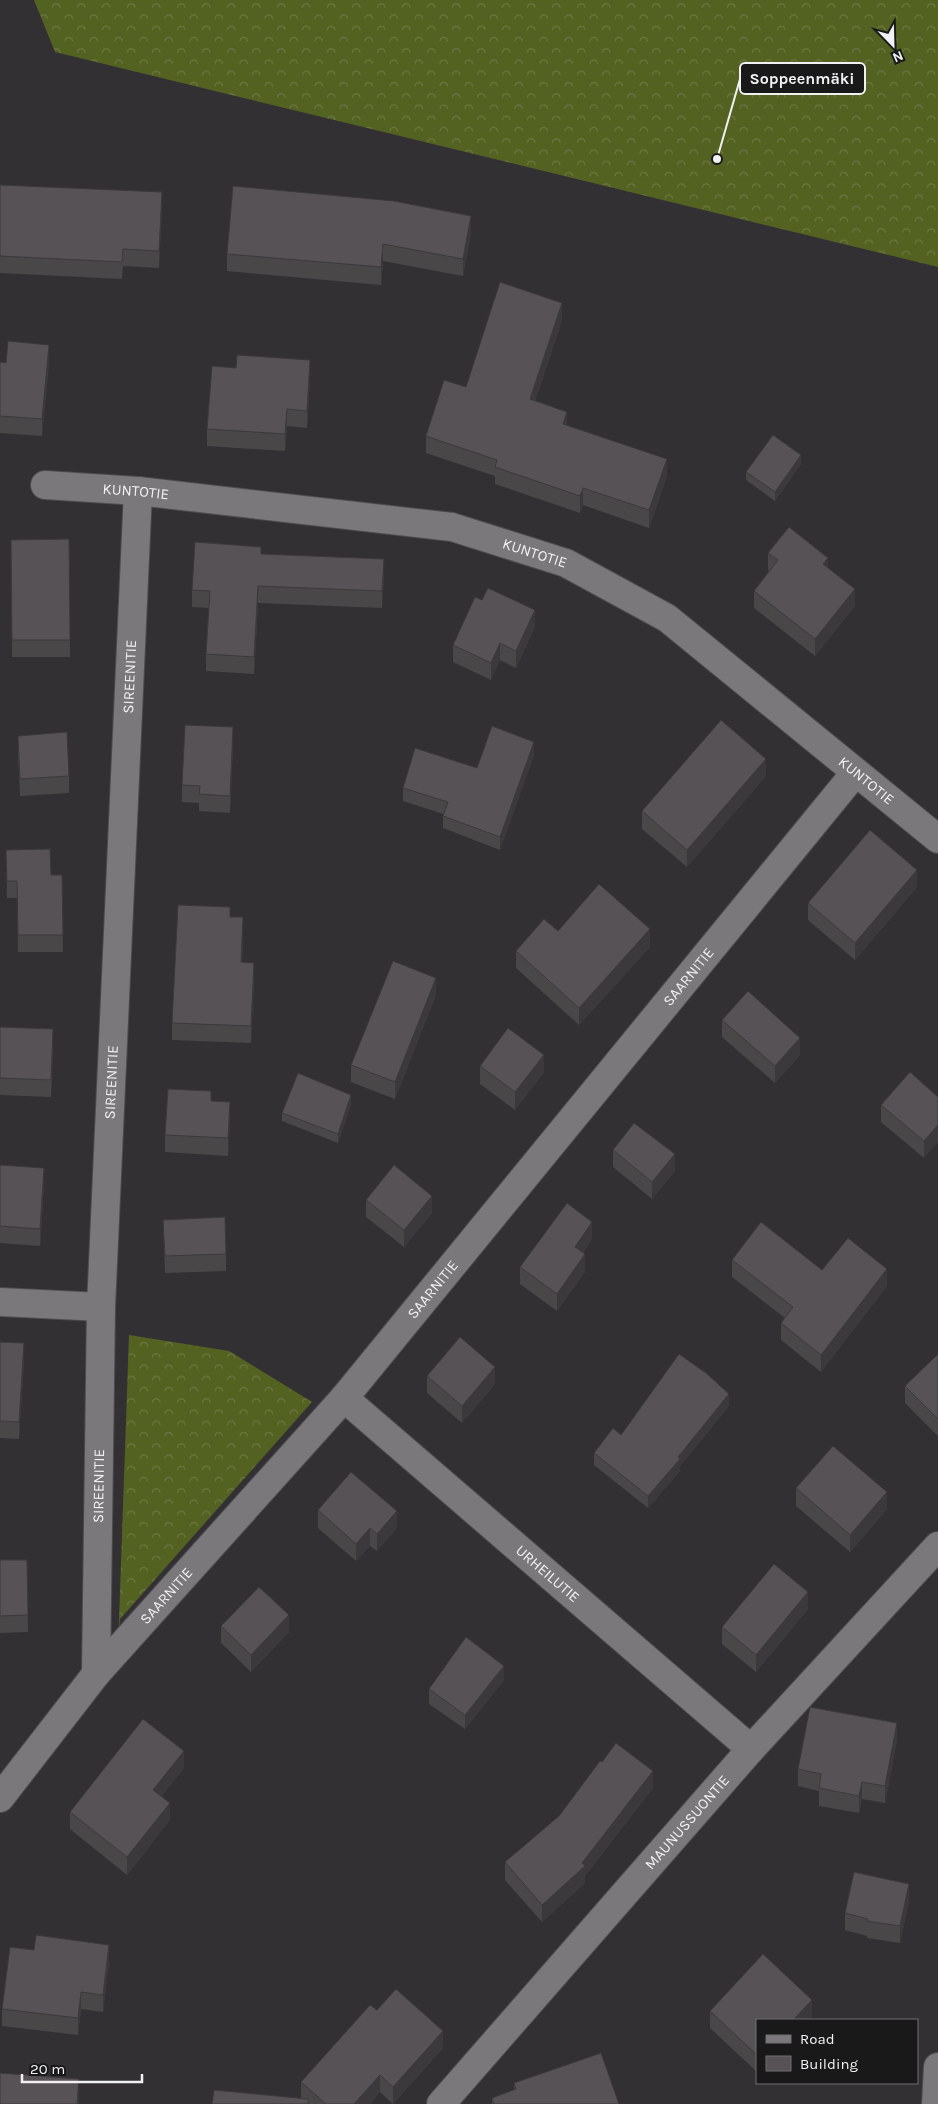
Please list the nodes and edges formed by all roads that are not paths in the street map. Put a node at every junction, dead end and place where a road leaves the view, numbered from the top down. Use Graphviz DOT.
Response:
graph roads {
  1 [pos="45,485"];
  2 [pos="138,491"];
  3 [pos="855,772"];
  4 [pos="938,839"];
  5 [pos="0,1302"];
  6 [pos="101,1307"];
  7 [pos="344,1398"];
  8 [pos="938,1546"];
  9 [pos="96,1674"];
  10 [pos="750,1749"];
  11 [pos="0,1798"];
  12 [pos="938,2067"];
  13 [pos="441,2104"];
  14 [pos="936,2104"];
  1 -- 2 [label="street, KUNTOTIE"];
  2 -- 3 [label="street, KUNTOTIE"];
  2 -- 6 [label="street, SIREENITIE"];
  3 -- 4 [label="street, KUNTOTIE"];
  3 -- 7 [label="street, SAARNITIE"];
  5 -- 6 [label="street"];
  6 -- 9 [label="street, SIREENITIE"];
  7 -- 9 [label="street, SAARNITIE"];
  7 -- 10 [label="street, URHEILUTIE"];
  8 -- 10 [label="street, MAUNUSSUONTIE"];
  9 -- 11 [label="street, SAARNITIE"];
  10 -- 13 [label="street, MAUNUSSUONTIE"];
  12 -- 14 [label="street"];
}
